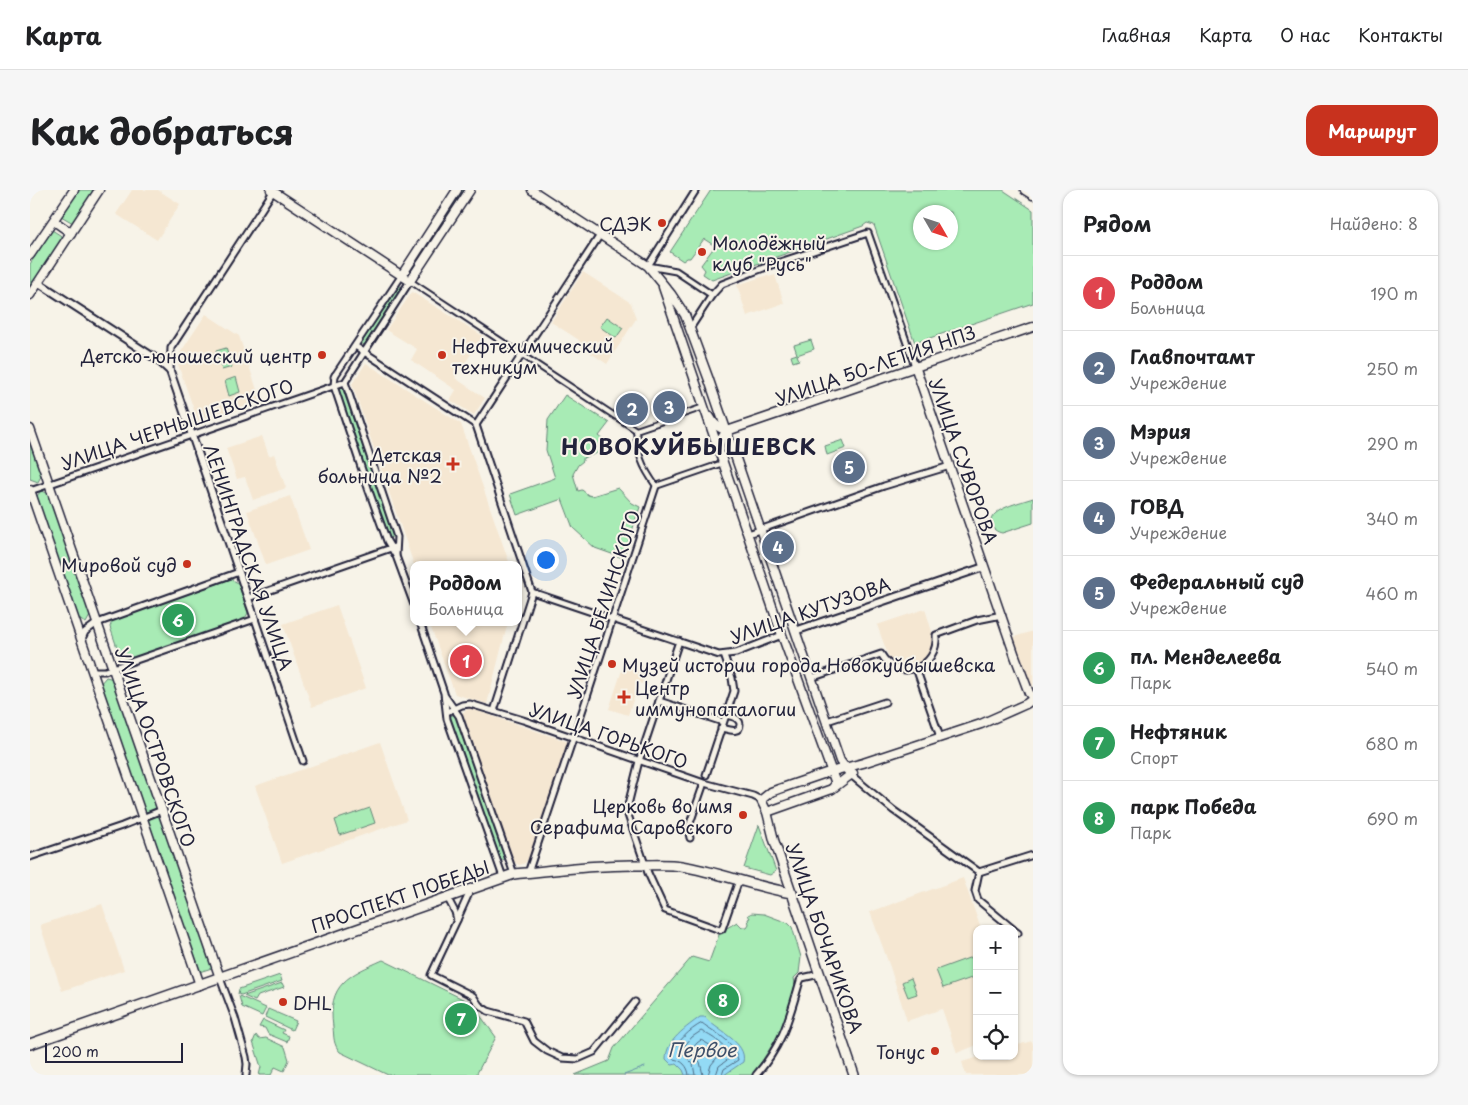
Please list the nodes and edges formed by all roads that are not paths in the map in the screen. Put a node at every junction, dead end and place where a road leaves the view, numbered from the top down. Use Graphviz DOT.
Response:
graph roads {
  1 [pos="74,190"];
  2 [pos="99,190"];
  3 [pos="273,190"];
  4 [pos="457,190"];
  5 [pos="470,190"];
  6 [pos="532,190"];
  7 [pos="696,190"];
  8 [pos="54,221"];
  9 [pos="71,233"];
  10 [pos="600,235"];
  11 [pos="30,255"];
  12 [pos="648,266"];
  13 [pos="402,275"];
  14 [pos="410,281"];
  15 [pos="39,283"];
  16 [pos="662,283"];
  17 [pos="712,294"];
  18 [pos="30,295"];
  19 [pos="1033,326"];
  20 [pos="690,327"];
  21 [pos="679,332"];
  22 [pos="355,346"];
  23 [pos="365,352"];
  24 [pos="522,355"];
  25 [pos="915,366"];
  26 [pos="170,371"];
  27 [pos="335,376"];
  28 [pos="345,382"];
  29 [pos="334,386"];
  30 [pos="327,388"];
  31 [pos="704,407"];
  32 [pos="476,425"];
  33 [pos="30,429"];
  34 [pos="636,430"];
  35 [pos="727,431"];
  36 [pos="192,435"];
  37 [pos="723,463"];
  38 [pos="950,466"];
  39 [pos="49,484"];
  40 [pos="656,486"];
  41 [pos="30,491"];
  42 [pos="761,530"];
  43 [pos="748,534"];
  44 [pos="397,546"];
  45 [pos="391,548"];
  46 [pos="396,556"];
  47 [pos="984,566"];
  48 [pos="239,572"];
  49 [pos="532,592"];
  50 [pos="410,594"];
  51 [pos="248,598"];
  52 [pos="1002,615"];
  53 [pos="255,619"];
  54 [pos="612,620"];
  55 [pos="97,623"];
  56 [pos="522,623"];
  57 [pos="421,626"];
  58 [pos="521,626"];
  59 [pos="795,631"];
  60 [pos="782,635"];
  61 [pos="82,639"];
  62 [pos="678,641"];
  63 [pos="724,655"];
  64 [pos="113,668"];
  65 [pos="916,668"];
  66 [pos="93,671"];
  67 [pos="811,678"];
  68 [pos="444,693"];
  69 [pos="1033,699"];
  70 [pos="659,701"];
  71 [pos="885,702"];
  72 [pos="454,708"];
  73 [pos="494,711"];
  74 [pos="447,712"];
  75 [pos="726,715"];
  76 [pos="827,721"];
  77 [pos="722,725"];
  78 [pos="940,737"];
  79 [pos="573,738"];
  80 [pos="303,761"];
  81 [pos="639,761"];
  82 [pos="863,763"];
  83 [pos="844,768"];
  84 [pos="832,772"];
  85 [pos="706,775"];
  86 [pos="848,777"];
  87 [pos="704,784"];
  88 [pos="832,789"];
  89 [pos="761,800"];
  90 [pos="162,810"];
  91 [pos="767,812"];
  92 [pos="142,818"];
  93 [pos="690,838"];
  94 [pos="1033,855"];
  95 [pos="30,857"];
  96 [pos="645,865"];
  97 [pos="979,872"];
  98 [pos="528,873"];
  99 [pos="514,874"];
  100 [pos="503,877"];
  101 [pos="738,880"];
  102 [pos="471,889"];
  103 [pos="792,893"];
  104 [pos="447,897"];
  105 [pos="457,920"];
  106 [pos="1009,925"];
  107 [pos="820,974"];
  108 [pos="220,978"];
  109 [pos="200,984"];
  110 [pos="635,1002"];
  111 [pos="30,1044"];
  112 [pos="246,1075"];
  113 [pos="756,1075"];
  114 [pos="854,1075"];
  1 -- 8 [label="main road"];
  2 -- 9 [label="main road"];
  3 -- 13 [label="main road"];
  3 -- 26 [label="street"];
  4 -- 13 [label="main road"];
  5 -- 14 [label="main road"];
  6 -- 10 [label="main road"];
  7 -- 12 [label="street"];
  8 -- 9 [label="main road"];
  8 -- 11 [label="main road"];
  9 -- 15 [label="main road"];
  10 -- 12 [label="main road"];
  10 -- 24 [label="street"];
  12 -- 16 [label="main road"];
  12 -- 17 [label="street"];
  13 -- 14 [label="main road"];
  13 -- 22 [label="street"];
  14 -- 23 [label="street"];
  14 -- 24 [label="street"];
  15 -- 18 [label="main road"];
  15 -- 26 [label="street"];
  16 -- 20 [label="main road"];
  16 -- 21 [label="main road"];
  17 -- 20 [label="street"];
  17 -- 25 [label="street, УЛИЦА СУВОРОВА"];
  19 -- 25 [label="main road, УЛИЦА 50-ЛЕТИЯ НПЗ"];
  20 -- 21 [label="main road"];
  20 -- 35 [label="main road"];
  21 -- 31 [label="main road"];
  22 -- 23 [label="street"];
  22 -- 27 [label="street"];
  23 -- 28 [label="street"];
  23 -- 32 [label="street"];
  24 -- 32 [label="street"];
  24 -- 34 [label="street"];
  25 -- 35 [label="main road, УЛИЦА 50-ЛЕТИЯ НПЗ"];
  25 -- 38 [label="main road, УЛИЦА СУВОРОВА"];
  26 -- 36 [label="street, ЛЕНИНГРАДСКАЯ УЛИЦА"];
  27 -- 29 [label="street"];
  27 -- 30 [label="street"];
  28 -- 29 [label="street, УЛИЦА ЧЕРНЫШЕВСКОГО"];
  28 -- 44 [label="street"];
  29 -- 30 [label="street, УЛИЦА ЧЕРНЫШЕВСКОГО"];
  29 -- 45 [label="street"];
  30 -- 36 [label="street, УЛИЦА ЧЕРНЫШЕВСКОГО"];
  31 -- 34 [label="street"];
  31 -- 35 [label="main road"];
  31 -- 37 [label="main road"];
  32 -- 49 [label="street"];
  33 -- 39 [label="main road, УЛИЦА ОСТРОВСКОГО"];
  34 -- 40 [label="street"];
  35 -- 37 [label="main road"];
  35 -- 42 [label="main road"];
  36 -- 39 [label="street, УЛИЦА ЧЕРНЫШЕВСКОГО"];
  36 -- 48 [label="street, ЛЕНИНГРАДСКАЯ УЛИЦА"];
  37 -- 40 [label="street"];
  37 -- 43 [label="main road"];
  38 -- 42 [label="street"];
  38 -- 47 [label="main road, УЛИЦА СУВОРОВА"];
  39 -- 41 [label="street, УЛИЦА ЧЕРНЫШЕВСКОГО"];
  39 -- 55 [label="main road, УЛИЦА ОСТРОВСКОГО"];
  40 -- 54 [label="street, УЛИЦА БЕЛИНСКОГО"];
  41 -- 61 [label="main road, УЛИЦА ОСТРОВСКОГО"];
  42 -- 43 [label="street"];
  42 -- 59 [label="main road"];
  43 -- 60 [label="main road"];
  44 -- 45 [label="street"];
  44 -- 46 [label="street"];
  45 -- 46 [label="street"];
  45 -- 51 [label="street"];
  46 -- 50 [label="street"];
  47 -- 52 [label="main road, УЛИЦА СУВОРОВА"];
  47 -- 59 [label="street, УЛИЦА КУТУЗОВА"];
  48 -- 51 [label="street, ЛЕНИНГРАДСКАЯ УЛИЦА"];
  48 -- 55 [label="street"];
  49 -- 54 [label="street, УЛИЦА КУТУЗОВА"];
  49 -- 56 [label="street"];
  51 -- 53 [label="street, ЛЕНИНГРАДСКАЯ УЛИЦА"];
  52 -- 65 [label="street"];
  52 -- 69 [label="main road, УЛИЦА СУВОРОВА"];
  53 -- 64 [label="street"];
  53 -- 80 [label="street, ЛЕНИНГРАДСКАЯ УЛИЦА"];
  54 -- 62 [label="street, УЛИЦА КУТУЗОВА"];
  54 -- 79 [label="street, УЛИЦА БЕЛИНСКОГО"];
  55 -- 61 [label="street"];
  55 -- 64 [label="main road, УЛИЦА ОСТРОВСКОГО"];
  57 -- 68 [label="street"];
  58 -- 73 [label="street"];
  59 -- 60 [label="main road, УЛИЦА КУТУЗОВА"];
  59 -- 67 [label="main road"];
  60 -- 63 [label="street, УЛИЦА КУТУЗОВА"];
  60 -- 84 [label="main road"];
  61 -- 66 [label="main road, УЛИЦА ОСТРОВСКОГО"];
  62 -- 63 [label="street, УЛИЦА КУТУЗОВА"];
  62 -- 70 [label="street"];
  63 -- 75 [label="street"];
  64 -- 66 [label="street"];
  64 -- 90 [label="main road, УЛИЦА ОСТРОВСКОГО"];
  65 -- 67 [label="street"];
  65 -- 78 [label="street"];
  66 -- 92 [label="main road, УЛИЦА ОСТРОВСКОГО"];
  67 -- 76 [label="main road"];
  68 -- 72 [label="street"];
  68 -- 74 [label="street"];
  69 -- 78 [label="main road"];
  70 -- 77 [label="street"];
  70 -- 81 [label="street"];
  71 -- 76 [label="street"];
  72 -- 73 [label="street, УЛИЦА ГОРЬКОГО"];
  72 -- 74 [label="street, УЛИЦА ГОРЬКОГО"];
  72 -- 99 [label="street"];
  73 -- 79 [label="street, УЛИЦА ГОРЬКОГО"];
  74 -- 100 [label="street"];
  75 -- 77 [label="street"];
  75 -- 77 [label="street"];
  76 -- 83 [label="main road"];
  77 -- 85 [label="street"];
  78 -- 82 [label="main road"];
  79 -- 81 [label="street, УЛИЦА ГОРЬКОГО"];
  79 -- 98 [label="street, УЛИЦА БЕЛИНСКОГО"];
  81 -- 87 [label="street, УЛИЦА ГОРЬКОГО"];
  81 -- 96 [label="street"];
  82 -- 83 [label="main road"];
  82 -- 86 [label="main road"];
  83 -- 84 [label="main road"];
  83 -- 86 [label="main road"];
  84 -- 86 [label="main road"];
  84 -- 88 [label="main road"];
  84 -- 89 [label="main road"];
  86 -- 88 [label="main road"];
  86 -- 97 [label="street"];
  87 -- 89 [label="street, УЛИЦА ГОРЬКОГО"];
  87 -- 93 [label="street"];
  88 -- 91 [label="main road"];
  89 -- 91 [label="main road, УЛИЦА БОЧАРИКОВА"];
  90 -- 92 [label="street"];
  90 -- 108 [label="main road, УЛИЦА ОСТРОВСКОГО"];
  91 -- 103 [label="main road, УЛИЦА БОЧАРИКОВА"];
  92 -- 95 [label="street"];
  92 -- 109 [label="main road, УЛИЦА ОСТРОВСКОГО"];
  94 -- 97 [label="street"];
  96 -- 98 [label="main road, ПРОСПЕКТ ПОБЕДЫ"];
  96 -- 101 [label="main road, ПРОСПЕКТ ПОБЕДЫ"];
  96 -- 101 [label="street"];
  97 -- 106 [label="street"];
  98 -- 99 [label="main road, ПРОСПЕКТ ПОБЕДЫ"];
  99 -- 100 [label="main road, ПРОСПЕКТ ПОБЕДЫ"];
  100 -- 102 [label="main road, ПРОСПЕКТ ПОБЕДЫ"];
  101 -- 103 [label="main road, ПРОСПЕКТ ПОБЕДЫ"];
  102 -- 104 [label="main road, ПРОСПЕКТ ПОБЕДЫ"];
  102 -- 105 [label="street"];
  103 -- 107 [label="main road, УЛИЦА БОЧАРИКОВА"];
  104 -- 105 [label="street"];
  104 -- 108 [label="main road, ПРОСПЕКТ ПОБЕДЫ"];
  105 -- 110 [label="street"];
  107 -- 113 [label="street"];
  107 -- 114 [label="main road, УЛИЦА БОЧАРИКОВА"];
  108 -- 109 [label="main road, ПРОСПЕКТ ПОБЕДЫ"];
  108 -- 112 [label="street, УЛИЦА ОСТРОВСКОГО"];
  109 -- 111 [label="main road, ПРОСПЕКТ ПОБЕДЫ"];
}
